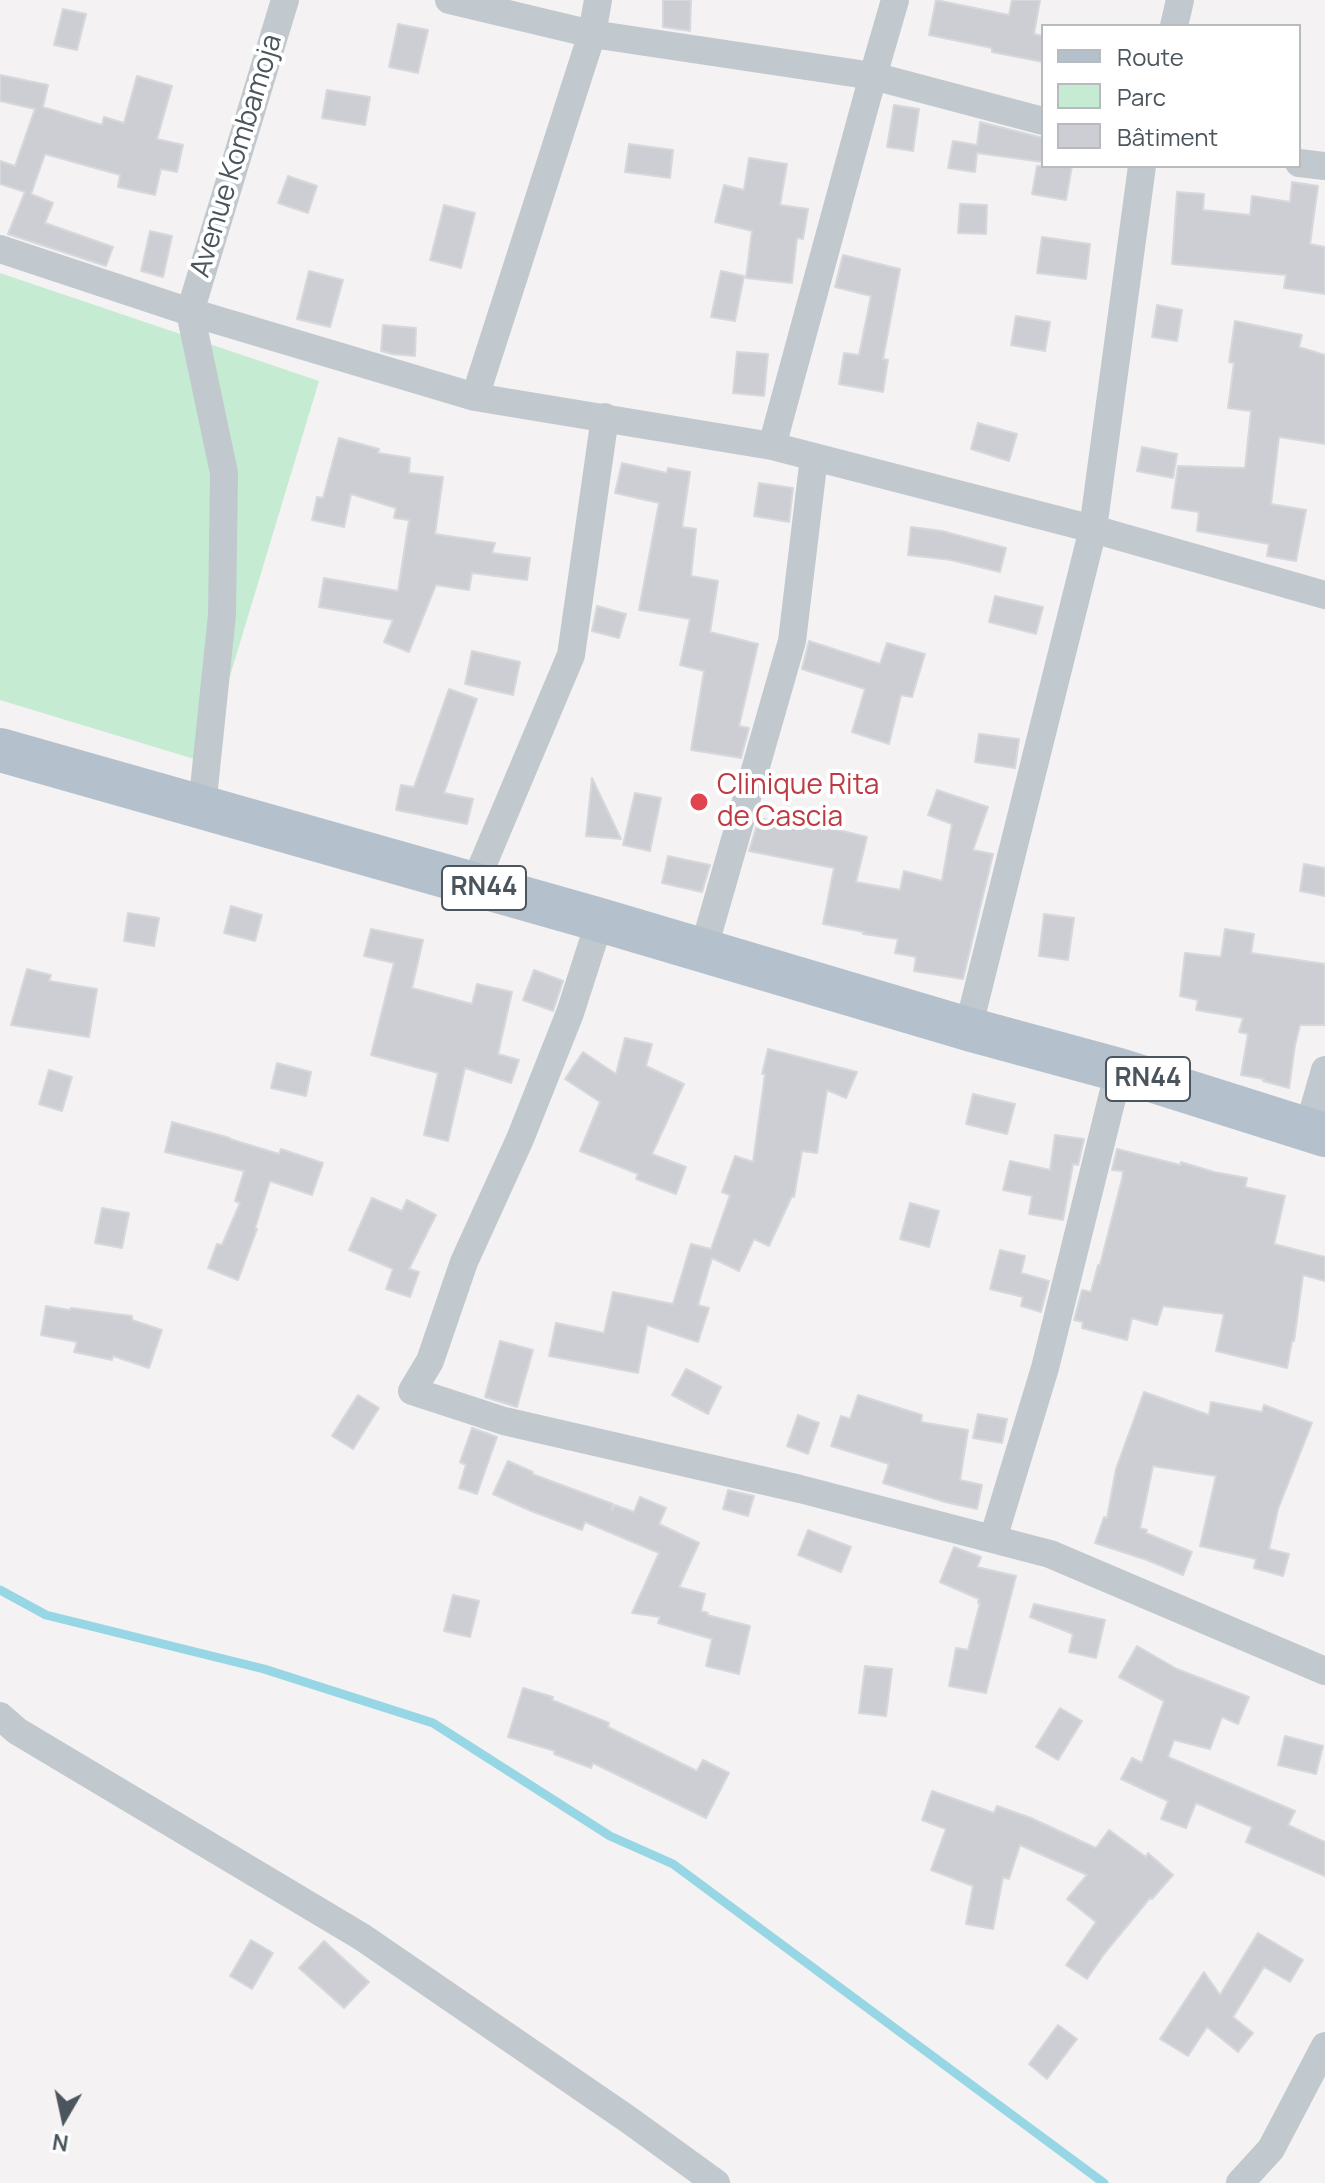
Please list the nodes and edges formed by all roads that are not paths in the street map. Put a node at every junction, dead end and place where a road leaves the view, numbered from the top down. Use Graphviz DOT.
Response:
graph roads {
  1 [pos="285,0"];
  2 [pos="449,0"];
  3 [pos="598,0"];
  4 [pos="895,0"];
  5 [pos="1180,0"];
  6 [pos="1174,24"];
  7 [pos="592,34"];
  8 [pos="873,76"];
  9 [pos="1041,120"];
  10 [pos="1301,163"];
  11 [pos="1325,166"];
  12 [pos="1142,168"];
  13 [pos="0,249"];
  14 [pos="190,312"];
  15 [pos="475,397"];
  16 [pos="605,417"];
  17 [pos="772,446"];
  18 [pos="814,457"];
  19 [pos="1093,529"];
  20 [pos="1325,595"];
  21 [pos="0,750"];
  22 [pos="202,807"];
  23 [pos="474,885"];
  24 [pos="600,920"];
  25 [pos="703,951"];
  26 [pos="968,1029"];
  27 [pos="1119,1070"];
  28 [pos="1325,1070"];
  29 [pos="1316,1132"];
  30 [pos="993,1539"];
  31 [pos="1325,1671"];
  32 [pos="0,1716"];
  33 [pos="1325,2046"];
  34 [pos="716,2183"];
  35 [pos="1240,2183"];
  1 -- 14 [label="street, Avenue Kombamoja"];
  2 -- 7 [label="street"];
  3 -- 7 [label="street"];
  4 -- 8 [label="street"];
  5 -- 6 [label="street"];
  7 -- 8 [label="street"];
  7 -- 15 [label="street"];
  8 -- 9 [label="street"];
  8 -- 17 [label="street"];
  10 -- 11 [label="street"];
  12 -- 19 [label="street"];
  13 -- 14 [label="street"];
  14 -- 15 [label="street"];
  14 -- 22 [label="street"];
  15 -- 16 [label="street"];
  16 -- 17 [label="street"];
  16 -- 23 [label="street"];
  17 -- 18 [label="street"];
  18 -- 19 [label="street"];
  18 -- 25 [label="street"];
  19 -- 20 [label="street"];
  19 -- 26 [label="street"];
  21 -- 22 [label="main road, RN44"];
  22 -- 23 [label="main road, RN44"];
  23 -- 24 [label="main road, RN44"];
  24 -- 25 [label="main road, RN44"];
  24 -- 30 [label="street"];
  25 -- 26 [label="main road, RN44"];
  26 -- 27 [label="main road, RN44"];
  27 -- 29 [label="main road, RN44"];
  27 -- 30 [label="street"];
  28 -- 29 [label="street"];
  30 -- 31 [label="street"];
  32 -- 34 [label="street"];
  33 -- 35 [label="street"];
}
